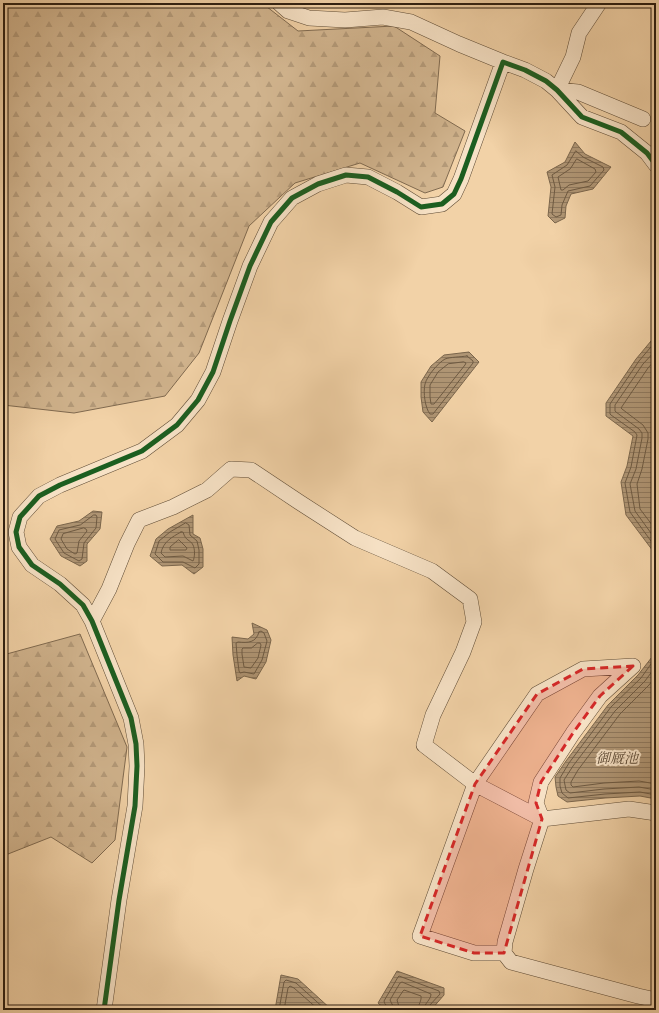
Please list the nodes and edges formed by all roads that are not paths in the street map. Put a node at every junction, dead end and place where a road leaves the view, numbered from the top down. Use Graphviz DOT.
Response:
graph roads {
  1 [pos="279,3"];
  2 [pos="600,3"];
  3 [pos="503,62"];
  4 [pos="557,90"];
  5 [pos="643,119"];
  6 [pos="656,165"];
  7 [pos="92,621"];
  8 [pos="475,784"];
  9 [pos="656,813"];
  10 [pos="542,819"];
  11 [pos="504,953"];
  12 [pos="656,1000"];
  13 [pos="104,1010"];
  1 -- 3 [label="street"];
  2 -- 4 [label="street"];
  3 -- 4 [label="street"];
  3 -- 7 [label="street"];
  4 -- 5 [label="street"];
  4 -- 6 [label="street"];
  7 -- 8 [label="street"];
  7 -- 13 [label="street"];
  8 -- 10 [label="street"];
  8 -- 10 [label="street"];
  8 -- 11 [label="street"];
  9 -- 10 [label="street"];
  10 -- 11 [label="street"];
  11 -- 12 [label="street"];
}
